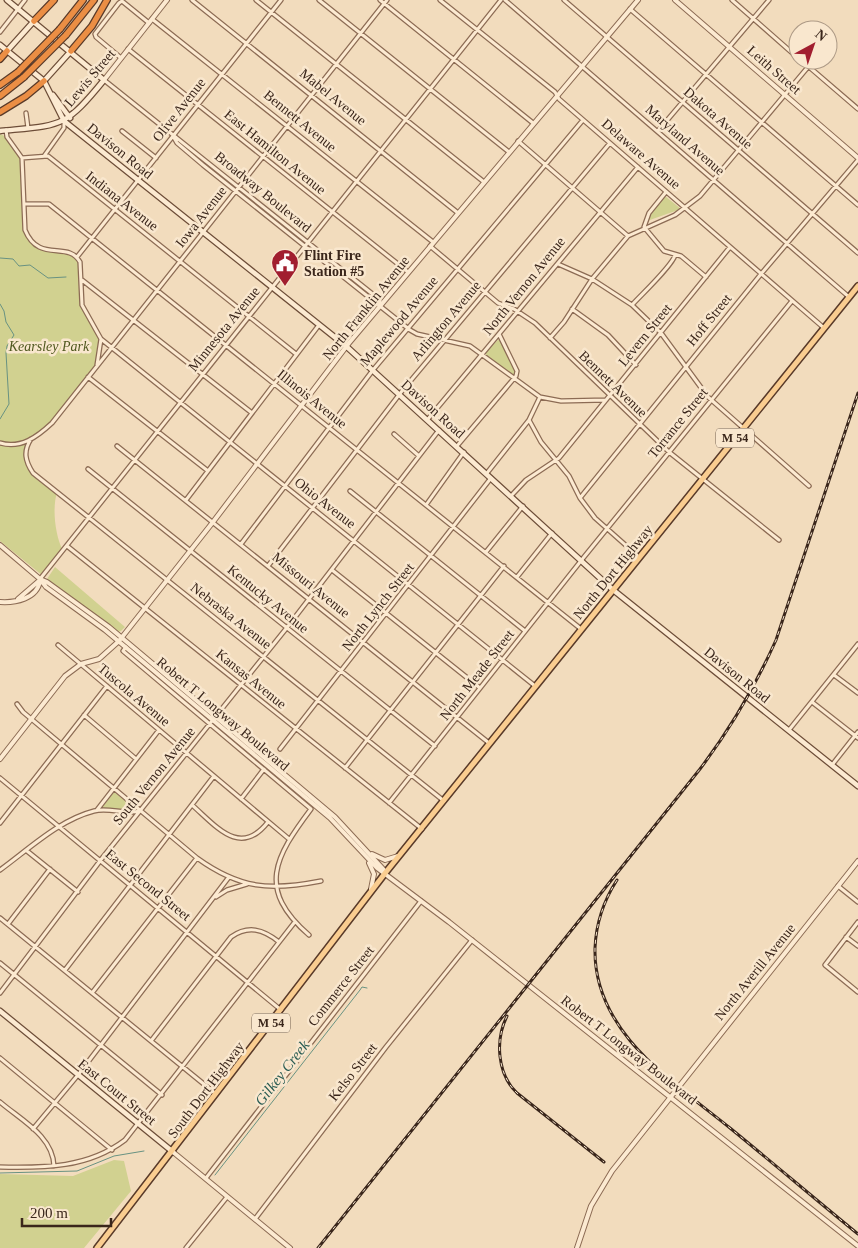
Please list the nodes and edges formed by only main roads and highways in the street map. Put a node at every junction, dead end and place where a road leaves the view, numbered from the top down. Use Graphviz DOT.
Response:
graph roads {
  1 [pos="7,0"];
  2 [pos="54,0"];
  3 [pos="84,0"];
  4 [pos="94,0"];
  5 [pos="107,0"];
  6 [pos="34,21"];
  7 [pos="0,45"];
  8 [pos="7,51"];
  9 [pos="71,51"];
  10 [pos="0,59"];
  11 [pos="104,80"];
  12 [pos="44,81"];
  13 [pos="0,86"];
  14 [pos="49,89"];
  15 [pos="0,96"];
  16 [pos="0,112"];
  17 [pos="70,118"];
  18 [pos="64,121"];
  19 [pos="0,131"];
  20 [pos="858,286"];
  21 [pos="612,589"];
  22 [pos="858,786"];
  23 [pos="386,872"];
  24 [pos="0,1011"];
  25 [pos="172,1152"];
  26 [pos="97,1248"];
  1 -- 6 [label="main road, Broadway Boulevard"];
  2 -- 6 [label="highway"];
  3 -- 13 [label="highway, bridge"];
  4 -- 15 [label="highway, bridge"];
  5 -- 9 [label="highway"];
  6 -- 8 [label="main road"];
  6 -- 9 [label="main road, Broadway Boulevard"];
  7 -- 8 [label="main road, Davison Road"];
  8 -- 10 [label="highway"];
  8 -- 12 [label="main road, Davison Road"];
  9 -- 11 [label="main road, Broadway Boulevard"];
  9 -- 12 [label="main road"];
  11 -- 17 [label="main road, Lewis Street"];
  12 -- 14 [label="main road, Davison Road"];
  12 -- 16 [label="highway"];
  14 -- 17 [label="main road"];
  14 -- 18 [label="main road, Davison Road"];
  17 -- 18 [label="main road, Lewis Street"];
  18 -- 19 [label="main road, Lewis Street"];
  18 -- 21 [label="main road, Davison Road"];
  20 -- 21 [label="main road, North Dort Highway / M 54"];
  21 -- 22 [label="main road, Davison Road"];
  21 -- 23 [label="main road, North Dort Highway / M 54"];
  23 -- 25 [label="main road, South Dort Highway / M 54"];
  24 -- 25 [label="main road, East Court Street"];
  25 -- 26 [label="main road, South Dort Highway / M 54"];
}
